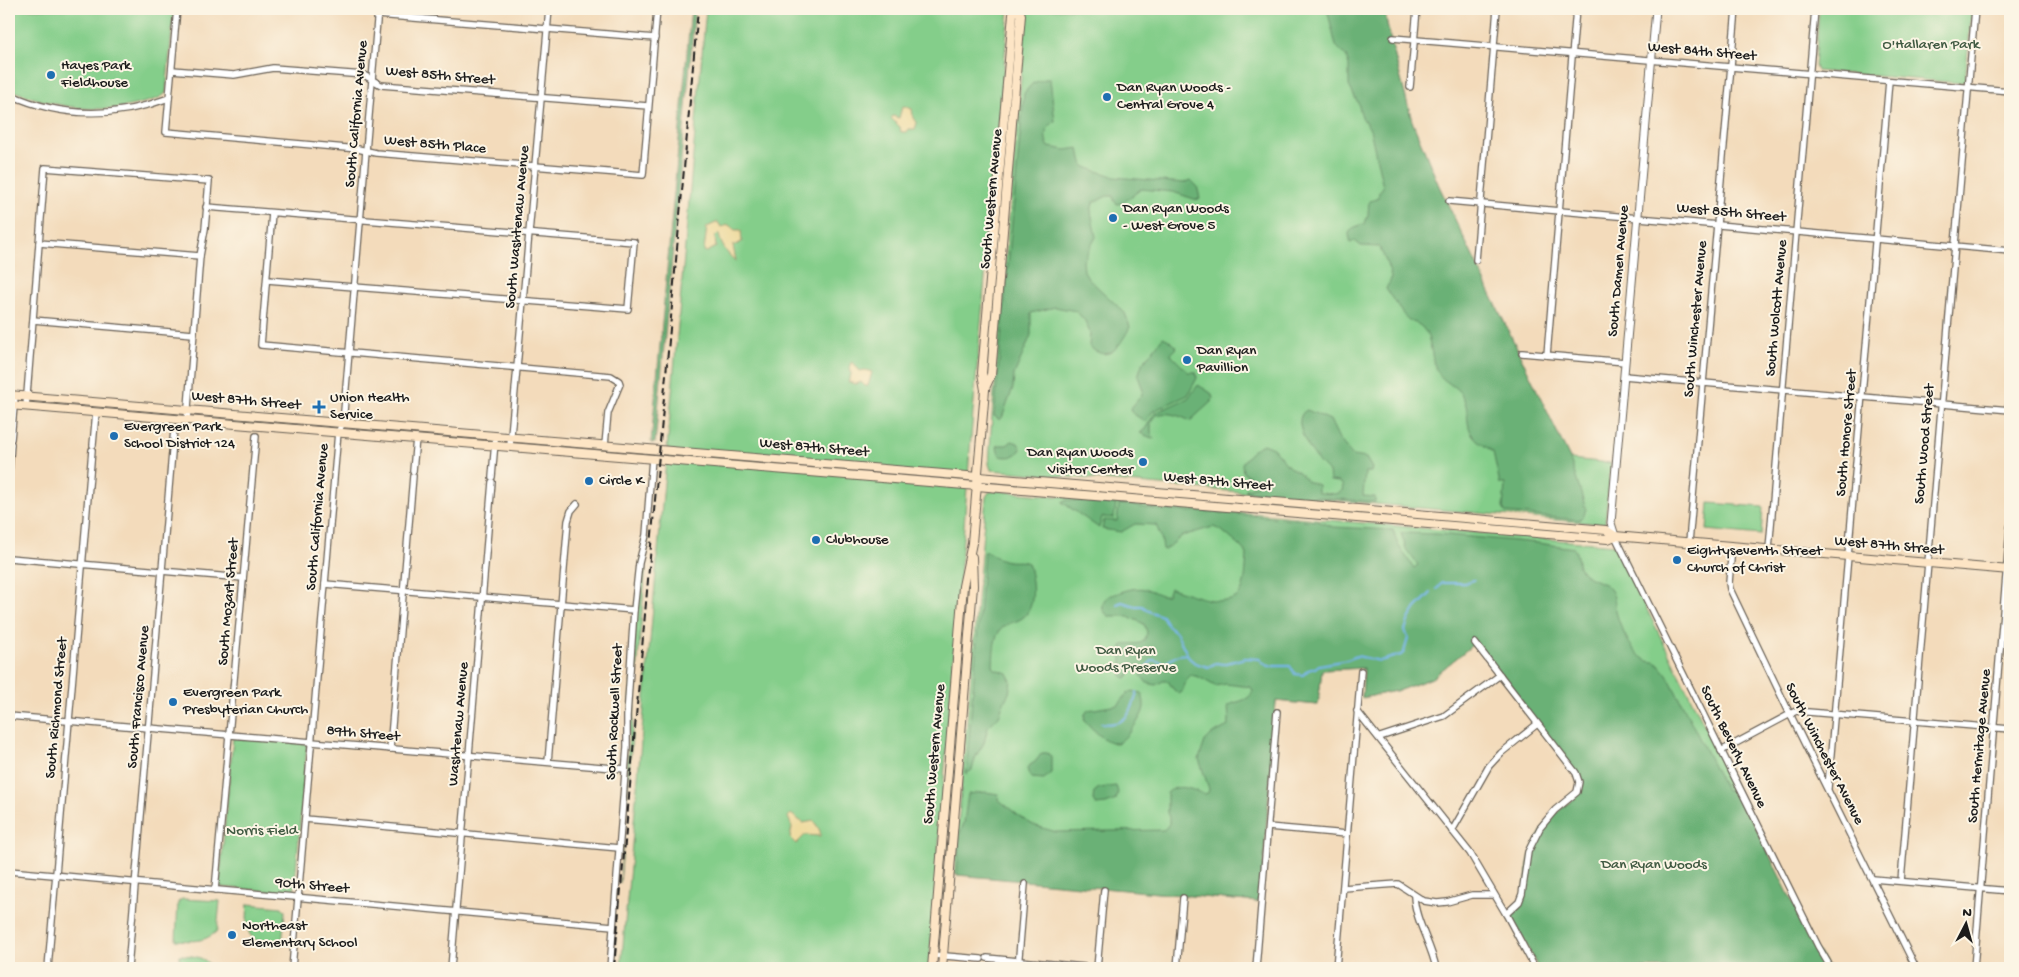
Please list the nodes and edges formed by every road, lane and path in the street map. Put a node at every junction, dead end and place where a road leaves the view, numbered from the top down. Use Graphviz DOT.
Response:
graph roads {
  1 [pos="177,9"];
  2 [pos="549,9"];
  3 [pos="657,9"];
  4 [pos="1015,9"];
  5 [pos="1020,9"];
  6 [pos="1417,9"];
  7 [pos="1497,9"];
  8 [pos="1576,9"];
  9 [pos="1656,9"];
  10 [pos="1736,9"];
  11 [pos="1815,9"];
  12 [pos="1975,9"];
  13 [pos="378,12"];
  14 [pos="547,29"];
  15 [pos="655,38"];
  16 [pos="1392,38"];
  17 [pos="1415,40"];
  18 [pos="1494,46"];
  19 [pos="1572,53"];
  20 [pos="1652,60"];
  21 [pos="1731,67"];
  22 [pos="172,70"];
  23 [pos="1810,74"];
  24 [pos="372,80"];
  25 [pos="1889,81"];
  26 [pos="1410,86"];
  27 [pos="1968,88"];
  28 [pos="2010,91"];
  29 [pos="9,94"];
  30 [pos="542,97"];
  31 [pos="169,98"];
  32 [pos="648,106"];
  33 [pos="366,151"];
  34 [pos="536,166"];
  35 [pos="1449,201"];
  36 [pos="1480,204"];
  37 [pos="206,207"];
  38 [pos="1559,211"];
  39 [pos="272,213"];
  40 [pos="1638,218"];
  41 [pos="360,220"];
  42 [pos="1717,225"];
  43 [pos="1796,232"];
  44 [pos="530,234"];
  45 [pos="1876,239"];
  46 [pos="39,243"];
  47 [pos="1954,246"];
  48 [pos="2010,251"];
  49 [pos="200,256"];
  50 [pos="1476,260"];
  51 [pos="267,280"];
  52 [pos="355,287"];
  53 [pos="524,301"];
  54 [pos="33,320"];
  55 [pos="193,334"];
  56 [pos="349,353"];
  57 [pos="1522,354"];
  58 [pos="1547,355"];
  59 [pos="1625,362"];
  60 [pos="519,367"];
  61 [pos="1624,376"];
  62 [pos="1703,383"];
  63 [pos="985,390"];
  64 [pos="1782,390"];
  65 [pos="12,396"];
  66 [pos="27,397"];
  67 [pos="1862,397"];
  68 [pos="1941,404"];
  69 [pos="11,406"];
  70 [pos="26,407"];
  71 [pos="188,410"];
  72 [pos="2010,410"];
  73 [pos="96,412"];
  74 [pos="187,420"];
  75 [pos="343,423"];
  76 [pos="174,429"];
  77 [pos="338,432"];
  78 [pos="256,436"];
  79 [pos="496,436"];
  80 [pos="511,437"];
  81 [pos="416,438"];
  82 [pos="567,442"];
  83 [pos="495,445"];
  84 [pos="604,445"];
  85 [pos="510,446"];
  86 [pos="566,451"];
  87 [pos="652,458"];
  88 [pos="9,471"];
  89 [pos="977,476"];
  90 [pos="976,486"];
  91 [pos="577,504"];
  92 [pos="2010,527"];
  93 [pos="1615,536"];
  94 [pos="1689,542"];
  95 [pos="972,543"];
  96 [pos="1732,546"];
  97 [pos="1770,549"];
  98 [pos="1849,556"];
  99 [pos="9,558"];
  100 [pos="1927,563"];
  101 [pos="82,564"];
  102 [pos="2008,570"];
  103 [pos="162,571"];
  104 [pos="244,578"];
  105 [pos="325,584"];
  106 [pos="404,591"];
  107 [pos="482,598"];
  108 [pos="561,604"];
  109 [pos="634,610"];
  110 [pos="1475,643"];
  111 [pos="1361,671"];
  112 [pos="1500,675"];
  113 [pos="1357,710"];
  114 [pos="1277,712"];
  115 [pos="1790,714"];
  116 [pos="1834,714"];
  117 [pos="9,716"];
  118 [pos="69,721"];
  119 [pos="1914,721"];
  120 [pos="1536,725"];
  121 [pos="149,728"];
  122 [pos="1994,728"];
  123 [pos="2010,729"];
  124 [pos="229,735"];
  125 [pos="1380,737"];
  126 [pos="312,742"];
  127 [pos="390,749"];
  128 [pos="1721,751"];
  129 [pos="469,756"];
  130 [pos="548,762"];
  131 [pos="625,769"];
  132 [pos="1828,788"];
  133 [pos="305,819"];
  134 [pos="1268,827"];
  135 [pos="1452,831"];
  136 [pos="462,834"];
  137 [pos="1347,834"];
  138 [pos="619,848"];
  139 [pos="9,871"];
  140 [pos="56,876"];
  141 [pos="1873,880"];
  142 [pos="1901,882"];
  143 [pos="136,883"];
  144 [pos="1025,884"];
  145 [pos="1343,888"];
  146 [pos="1980,888"];
  147 [pos="215,890"];
  148 [pos="1104,890"];
  149 [pos="2010,891"];
  150 [pos="1494,895"];
  151 [pos="1414,896"];
  152 [pos="298,898"];
  153 [pos="1183,898"];
  154 [pos="456,912"];
  155 [pos="1506,914"];
  156 [pos="613,926"];
  157 [pos="933,955"];
  158 [pos="944,956"];
  159 [pos="1019,961"];
  160 [pos="48,968"];
  161 [pos="128,968"];
  162 [pos="292,968"];
  163 [pos="451,968"];
  164 [pos="610,968"];
  165 [pos="932,968"];
  166 [pos="942,968"];
  167 [pos="1018,968"];
  168 [pos="1097,968"];
  169 [pos="1177,968"];
  170 [pos="1256,968"];
  171 [pos="1336,968"];
  172 [pos="1436,968"];
  173 [pos="1534,968"];
  174 [pos="1832,968"];
  175 [pos="1916,968"];
  176 [pos="1974,968"];
  1 -- 22 [label="street"];
  2 -- 14 [label="street, South Washtenaw Avenue"];
  3 -- 15 [label="street"];
  4 -- 63 [label="main road, South Western Avenue"];
  5 -- 63 [label="main road, South Western Avenue"];
  6 -- 17 [label="street"];
  7 -- 18 [label="street"];
  8 -- 19 [label="street"];
  9 -- 20 [label="street, South Damen Avenue"];
  10 -- 21 [label="street, South Winchester Avenue"];
  11 -- 23 [label="street, South Wolcott Avenue"];
  12 -- 27 [label="street, South Wood Street"];
  13 -- 14 [label="street"];
  13 -- 24 [label="street, South California Avenue"];
  14 -- 15 [label="street"];
  14 -- 30 [label="street, South Washtenaw Avenue"];
  15 -- 32 [label="street"];
  16 -- 17 [label="street, West 84th Street"];
  17 -- 18 [label="street, West 84th Street"];
  17 -- 26 [label="street"];
  18 -- 19 [label="street, West 84th Street"];
  18 -- 36 [label="street"];
  19 -- 20 [label="street, West 84th Street"];
  19 -- 38 [label="street"];
  20 -- 21 [label="street, West 84th Street"];
  20 -- 40 [label="street, South Damen Avenue"];
  21 -- 23 [label="street, West 84th Street"];
  21 -- 42 [label="street, South Winchester Avenue"];
  22 -- 24 [label="street, West 85th Street"];
  22 -- 31 [label="street"];
  23 -- 25 [label="street, West 84th Street"];
  23 -- 43 [label="street, South Wolcott Avenue"];
  24 -- 30 [label="street, West 85th Street"];
  24 -- 33 [label="street, South California Avenue"];
  25 -- 27 [label="street, West 84th Street"];
  25 -- 45 [label="street, South Honore Street"];
  27 -- 28 [label="street, West 84th Street"];
  27 -- 47 [label="street, South Wood Street"];
  29 -- 31 [label="street"];
  30 -- 32 [label="street, West 85th Street"];
  30 -- 34 [label="street, South Washtenaw Avenue"];
  31 -- 33 [label="street, West 85th Place"];
  32 -- 34 [label="street, West 85th Place"];
  33 -- 34 [label="street, West 85th Place"];
  33 -- 41 [label="street, South California Avenue"];
  34 -- 44 [label="street, South Washtenaw Avenue"];
  35 -- 36 [label="street, West 85th Street"];
  36 -- 38 [label="street, West 85th Street"];
  36 -- 50 [label="street"];
  37 -- 39 [label="street"];
  37 -- 46 [label="street"];
  37 -- 49 [label="street"];
  38 -- 40 [label="street, West 85th Street"];
  38 -- 58 [label="street"];
  39 -- 41 [label="street"];
  39 -- 51 [label="street"];
  40 -- 42 [label="street, West 85th Street"];
  40 -- 59 [label="street, South Damen Avenue"];
  41 -- 44 [label="street"];
  41 -- 52 [label="street, South California Avenue"];
  42 -- 43 [label="street, West 85th Street"];
  42 -- 62 [label="street, South Winchester Avenue"];
  43 -- 45 [label="street, West 85th Street"];
  43 -- 64 [label="street, South Wolcott Avenue"];
  44 -- 53 [label="street, South Washtenaw Avenue"];
  44 -- 53 [label="street"];
  45 -- 47 [label="street, West 85th Street"];
  45 -- 67 [label="street, South Honore Street"];
  46 -- 49 [label="street"];
  46 -- 54 [label="street"];
  47 -- 48 [label="street, West 85th Street"];
  47 -- 68 [label="street, South Wood Street"];
  49 -- 55 [label="street"];
  51 -- 52 [label="street"];
  51 -- 56 [label="street"];
  52 -- 53 [label="street"];
  52 -- 56 [label="street, South California Avenue"];
  53 -- 60 [label="street, South Washtenaw Avenue"];
  54 -- 55 [label="street"];
  54 -- 66 [label="street"];
  55 -- 71 [label="street"];
  56 -- 60 [label="street"];
  56 -- 75 [label="street, South California Avenue"];
  57 -- 58 [label="street"];
  58 -- 59 [label="street"];
  59 -- 61 [label="street, South Damen Avenue"];
  60 -- 80 [label="street, South Washtenaw Avenue"];
  60 -- 84 [label="street"];
  61 -- 62 [label="street"];
  61 -- 93 [label="street, South Damen Avenue"];
  62 -- 64 [label="street"];
  62 -- 94 [label="street, South Winchester Avenue"];
  63 -- 89 [label="main road, South Western Avenue"];
  64 -- 67 [label="street"];
  64 -- 97 [label="street, South Wolcott Avenue"];
  65 -- 66 [label="main road, West 87th Street"];
  65 -- 69 [label="street"];
  66 -- 70 [label="street"];
  66 -- 71 [label="main road, West 87th Street"];
  67 -- 68 [label="street"];
  67 -- 98 [label="street, South Honore Street"];
  68 -- 72 [label="street"];
  68 -- 100 [label="street, South Wood Street"];
  69 -- 70 [label="main road, West 87th Street"];
  69 -- 88 [label="street"];
  70 -- 73 [label="main road, West 87th Street"];
  71 -- 74 [label="street"];
  71 -- 75 [label="main road, West 87th Street"];
  73 -- 74 [label="main road, West 87th Street"];
  73 -- 101 [label="street, South Richmond Street"];
  74 -- 77 [label="main road, West 87th Street"];
  75 -- 77 [label="street, South California Avenue"];
  75 -- 79 [label="main road, West 87th Street"];
  76 -- 103 [label="street, South Francisco Avenue"];
  77 -- 81 [label="main road, West 87th Street"];
  77 -- 105 [label="street, South California Avenue"];
  78 -- 104 [label="street, South Mozart Street"];
  79 -- 80 [label="main road, West 87th Street"];
  79 -- 83 [label="street, Washtenaw Avenue"];
  80 -- 82 [label="main road, West 87th Street"];
  80 -- 85 [label="street, South Washtenaw Avenue"];
  81 -- 83 [label="main road, West 87th Street"];
  81 -- 106 [label="street"];
  82 -- 84 [label="main road, West 87th Street"];
  82 -- 86 [label="main road"];
  83 -- 85 [label="main road, West 87th Street"];
  83 -- 107 [label="street, Washtenaw Avenue"];
  84 -- 89 [label="main road, West 87th Street"];
  85 -- 86 [label="main road, West 87th Street"];
  86 -- 87 [label="main road, West 87th Street"];
  87 -- 90 [label="main road, West 87th Street"];
  87 -- 109 [label="street, South Rockwell Street"];
  89 -- 90 [label="main road, South Western Avenue"];
  89 -- 93 [label="main road, West 87th Street"];
  90 -- 93 [label="main road, West 87th Street"];
  90 -- 95 [label="main road, South Western Avenue"];
  91 -- 108 [label="street"];
  92 -- 102 [label="street, South Hermitage Avenue"];
  93 -- 94 [label="main road, West 87th Street"];
  93 -- 128 [label="street, South Beverly Avenue"];
  94 -- 96 [label="main road, West 87th Street"];
  95 -- 157 [label="main road, South Western Avenue"];
  95 -- 158 [label="main road, South Western Avenue"];
  96 -- 97 [label="main road, West 87th Street"];
  96 -- 115 [label="street, South Winchester Avenue"];
  97 -- 98 [label="main road, West 87th Street"];
  98 -- 100 [label="main road, West 87th Street"];
  98 -- 116 [label="street, South Honore Street"];
  99 -- 101 [label="street"];
  100 -- 102 [label="main road, West 87th Street"];
  100 -- 119 [label="street, South Wood Street"];
  101 -- 103 [label="street"];
  101 -- 118 [label="street, South Richmond Street"];
  102 -- 122 [label="street, South Hermitage Avenue"];
  103 -- 104 [label="street"];
  103 -- 121 [label="street, South Francisco Avenue"];
  104 -- 124 [label="street, South Mozart Street"];
  105 -- 106 [label="street"];
  105 -- 126 [label="street, South California Avenue"];
  106 -- 107 [label="street"];
  106 -- 127 [label="street"];
  107 -- 108 [label="street"];
  107 -- 129 [label="street, Washtenaw Avenue"];
  108 -- 109 [label="street"];
  108 -- 130 [label="street"];
  109 -- 131 [label="street, South Rockwell Street"];
  110 -- 112 [label="street"];
  111 -- 113 [label="street"];
  112 -- 120 [label="street"];
  112 -- 125 [label="street"];
  113 -- 125 [label="street"];
  113 -- 137 [label="street"];
  114 -- 134 [label="street"];
  115 -- 116 [label="street"];
  115 -- 128 [label="street"];
  115 -- 132 [label="street, South Winchester Avenue"];
  116 -- 119 [label="street"];
  116 -- 132 [label="street, South Honore Street"];
  117 -- 118 [label="street, 89th Street"];
  118 -- 121 [label="street, 89th Street"];
  118 -- 140 [label="street, South Richmond Street"];
  119 -- 122 [label="street"];
  119 -- 142 [label="street, South Wood Street"];
  120 -- 135 [label="street"];
  120 -- 155 [label="street"];
  121 -- 124 [label="street, 89th Street"];
  121 -- 143 [label="street, South Francisco Avenue"];
  122 -- 123 [label="street"];
  122 -- 146 [label="street, South Hermitage Avenue"];
  124 -- 126 [label="street, 89th Street"];
  124 -- 147 [label="street, South Mozart Street"];
  125 -- 135 [label="street"];
  126 -- 127 [label="street, 89th Street"];
  126 -- 133 [label="street, South California Avenue"];
  127 -- 129 [label="street, 89th Street"];
  128 -- 174 [label="street, South Beverly Avenue"];
  129 -- 130 [label="street, 89th Street"];
  129 -- 136 [label="street, Washtenaw Avenue"];
  130 -- 131 [label="street, 89th Street"];
  131 -- 138 [label="street, South Rockwell Street"];
  132 -- 141 [label="street, South Winchester Avenue"];
  133 -- 136 [label="street"];
  133 -- 152 [label="street, South California Avenue"];
  134 -- 137 [label="street"];
  134 -- 170 [label="street"];
  135 -- 150 [label="street"];
  136 -- 138 [label="street"];
  136 -- 154 [label="street, Washtenaw Avenue"];
  137 -- 145 [label="street"];
  138 -- 156 [label="street, South Rockwell Street"];
  139 -- 140 [label="street, 90th Street"];
  140 -- 143 [label="street, 90th Street"];
  140 -- 160 [label="street, South Richmond Street"];
  141 -- 142 [label="street"];
  141 -- 175 [label="street, South Winchester Avenue"];
  142 -- 146 [label="street"];
  143 -- 147 [label="street, 90th Street"];
  143 -- 161 [label="street, South Francisco Avenue"];
  144 -- 159 [label="street"];
  145 -- 151 [label="street"];
  145 -- 171 [label="street"];
  146 -- 149 [label="street"];
  146 -- 176 [label="street, South Hermitage Avenue"];
  147 -- 152 [label="street, 90th Street"];
  148 -- 168 [label="street"];
  150 -- 151 [label="street"];
  150 -- 155 [label="street"];
  151 -- 172 [label="street"];
  152 -- 154 [label="street, 90th Street"];
  152 -- 162 [label="street, South California Avenue"];
  153 -- 169 [label="street"];
  154 -- 156 [label="street, 90th Street"];
  154 -- 163 [label="street, Washtenaw Avenue"];
  155 -- 173 [label="street"];
  156 -- 164 [label="street, South Rockwell Street"];
  157 -- 158 [label="street"];
  157 -- 165 [label="main road, South Western Avenue"];
  158 -- 159 [label="street"];
  158 -- 166 [label="main road, South Western Avenue"];
  159 -- 167 [label="street"];
  159 -- 168 [label="street"];
}
